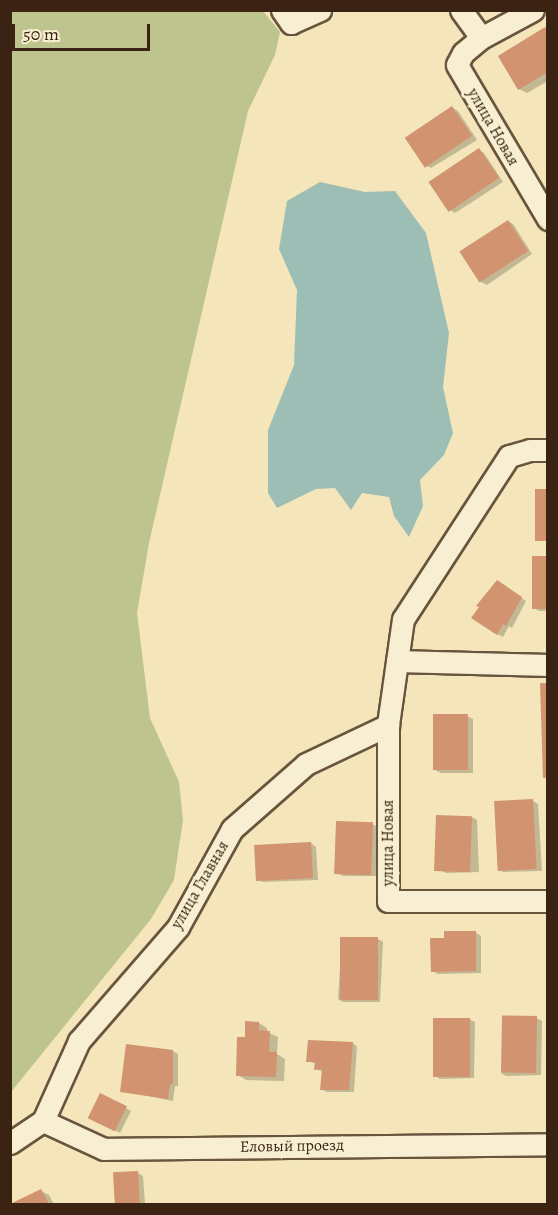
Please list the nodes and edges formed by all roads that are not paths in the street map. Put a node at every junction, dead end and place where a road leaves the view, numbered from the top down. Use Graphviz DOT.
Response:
graph roads {
  1 [pos="320,10"];
  2 [pos="461,10"];
  3 [pos="533,10"];
  4 [pos="286,17"];
  5 [pos="481,38"];
  6 [pos="548,219"];
  7 [pos="548,450"];
  8 [pos="397,662"];
  9 [pos="548,665"];
  10 [pos="388,725"];
  11 [pos="548,901"];
  12 [pos="42,1121"];
  13 [pos="10,1143"];
  14 [pos="548,1144"];
  1 -- 4 [label="street"];
  2 -- 5 [label="street"];
  3 -- 5 [label="street, улица Новая"];
  5 -- 6 [label="street, улица Новая"];
  7 -- 8 [label="street, улица Новая"];
  8 -- 9 [label="street"];
  8 -- 10 [label="street, улица Новая"];
  10 -- 11 [label="street, улица Новая"];
  10 -- 12 [label="street, улица Главная"];
  12 -- 13 [label="street"];
  12 -- 14 [label="street, Еловый проезд"];
}
